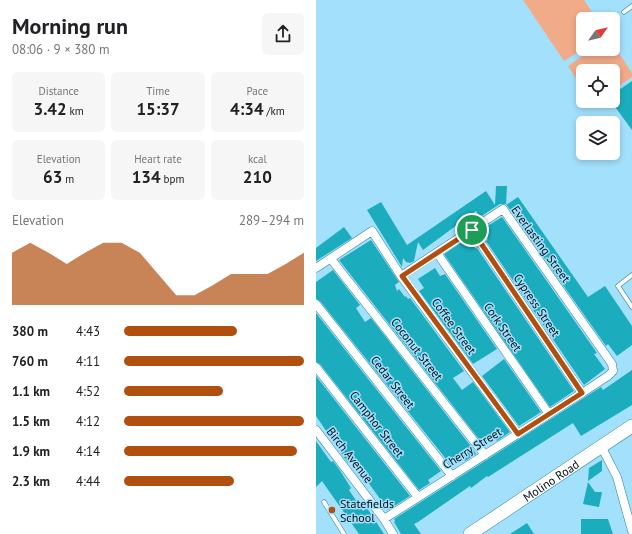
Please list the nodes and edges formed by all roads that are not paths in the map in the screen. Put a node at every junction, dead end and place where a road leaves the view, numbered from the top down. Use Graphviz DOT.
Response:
graph roads {
  1 [pos="632,6"];
  2 [pos="624,12"];
  3 [pos="472,230"];
  4 [pos="437,253"];
  5 [pos="331,258"];
  6 [pos="316,268"];
  7 [pos="632,275"];
  8 [pos="402,276"];
  9 [pos="316,304"];
  10 [pos="632,307"];
  11 [pos="316,367"];
  12 [pos="613,371"];
  13 [pos="582,393"];
  14 [pos="549,414"];
  15 [pos="632,426"];
  16 [pos="316,430"];
  17 [pos="518,434"];
  18 [pos="601,446"];
  19 [pos="485,455"];
  20 [pos="452,476"];
  21 [pos="418,497"];
  22 [pos="324,502"];
  23 [pos="384,519"];
  24 [pos="632,531"];
  25 [pos="344,534"];
  26 [pos="393,534"];
  27 [pos="470,534"];
  1 -- 2 [label="lane"];
  3 -- 4 [label="street, Everlasting Street"];
  3 -- 12 [label="street, Everlasting Street"];
  3 -- 13 [label="street, Cypress Street"];
  4 -- 8 [label="street, Everlasting Street"];
  4 -- 14 [label="street, Cork Street"];
  5 -- 6 [label="street"];
  5 -- 8 [label="street, Coffee Street"];
  5 -- 19 [label="street, Coconut Street"];
  7 -- 10 [label="lane"];
  8 -- 17 [label="street, Coffee Street"];
  9 -- 20 [label="street, Cedar Street"];
  11 -- 21 [label="street, Camphor Street"];
  12 -- 13 [label="street, Cherry Street"];
  13 -- 14 [label="street, Cherry Street"];
  14 -- 17 [label="street, Cherry Street"];
  15 -- 18 [label="main road, Molino Road"];
  16 -- 23 [label="street, Birch Avenue"];
  17 -- 19 [label="street, Cherry Street"];
  18 -- 24 [label="street"];
  18 -- 27 [label="main road, Molino Road"];
  19 -- 20 [label="street, Cherry Street"];
  20 -- 21 [label="street, Cherry Street"];
  21 -- 23 [label="street, Cherry Street"];
  22 -- 25 [label="lane"];
  23 -- 26 [label="street, Birch Avenue"];
}
